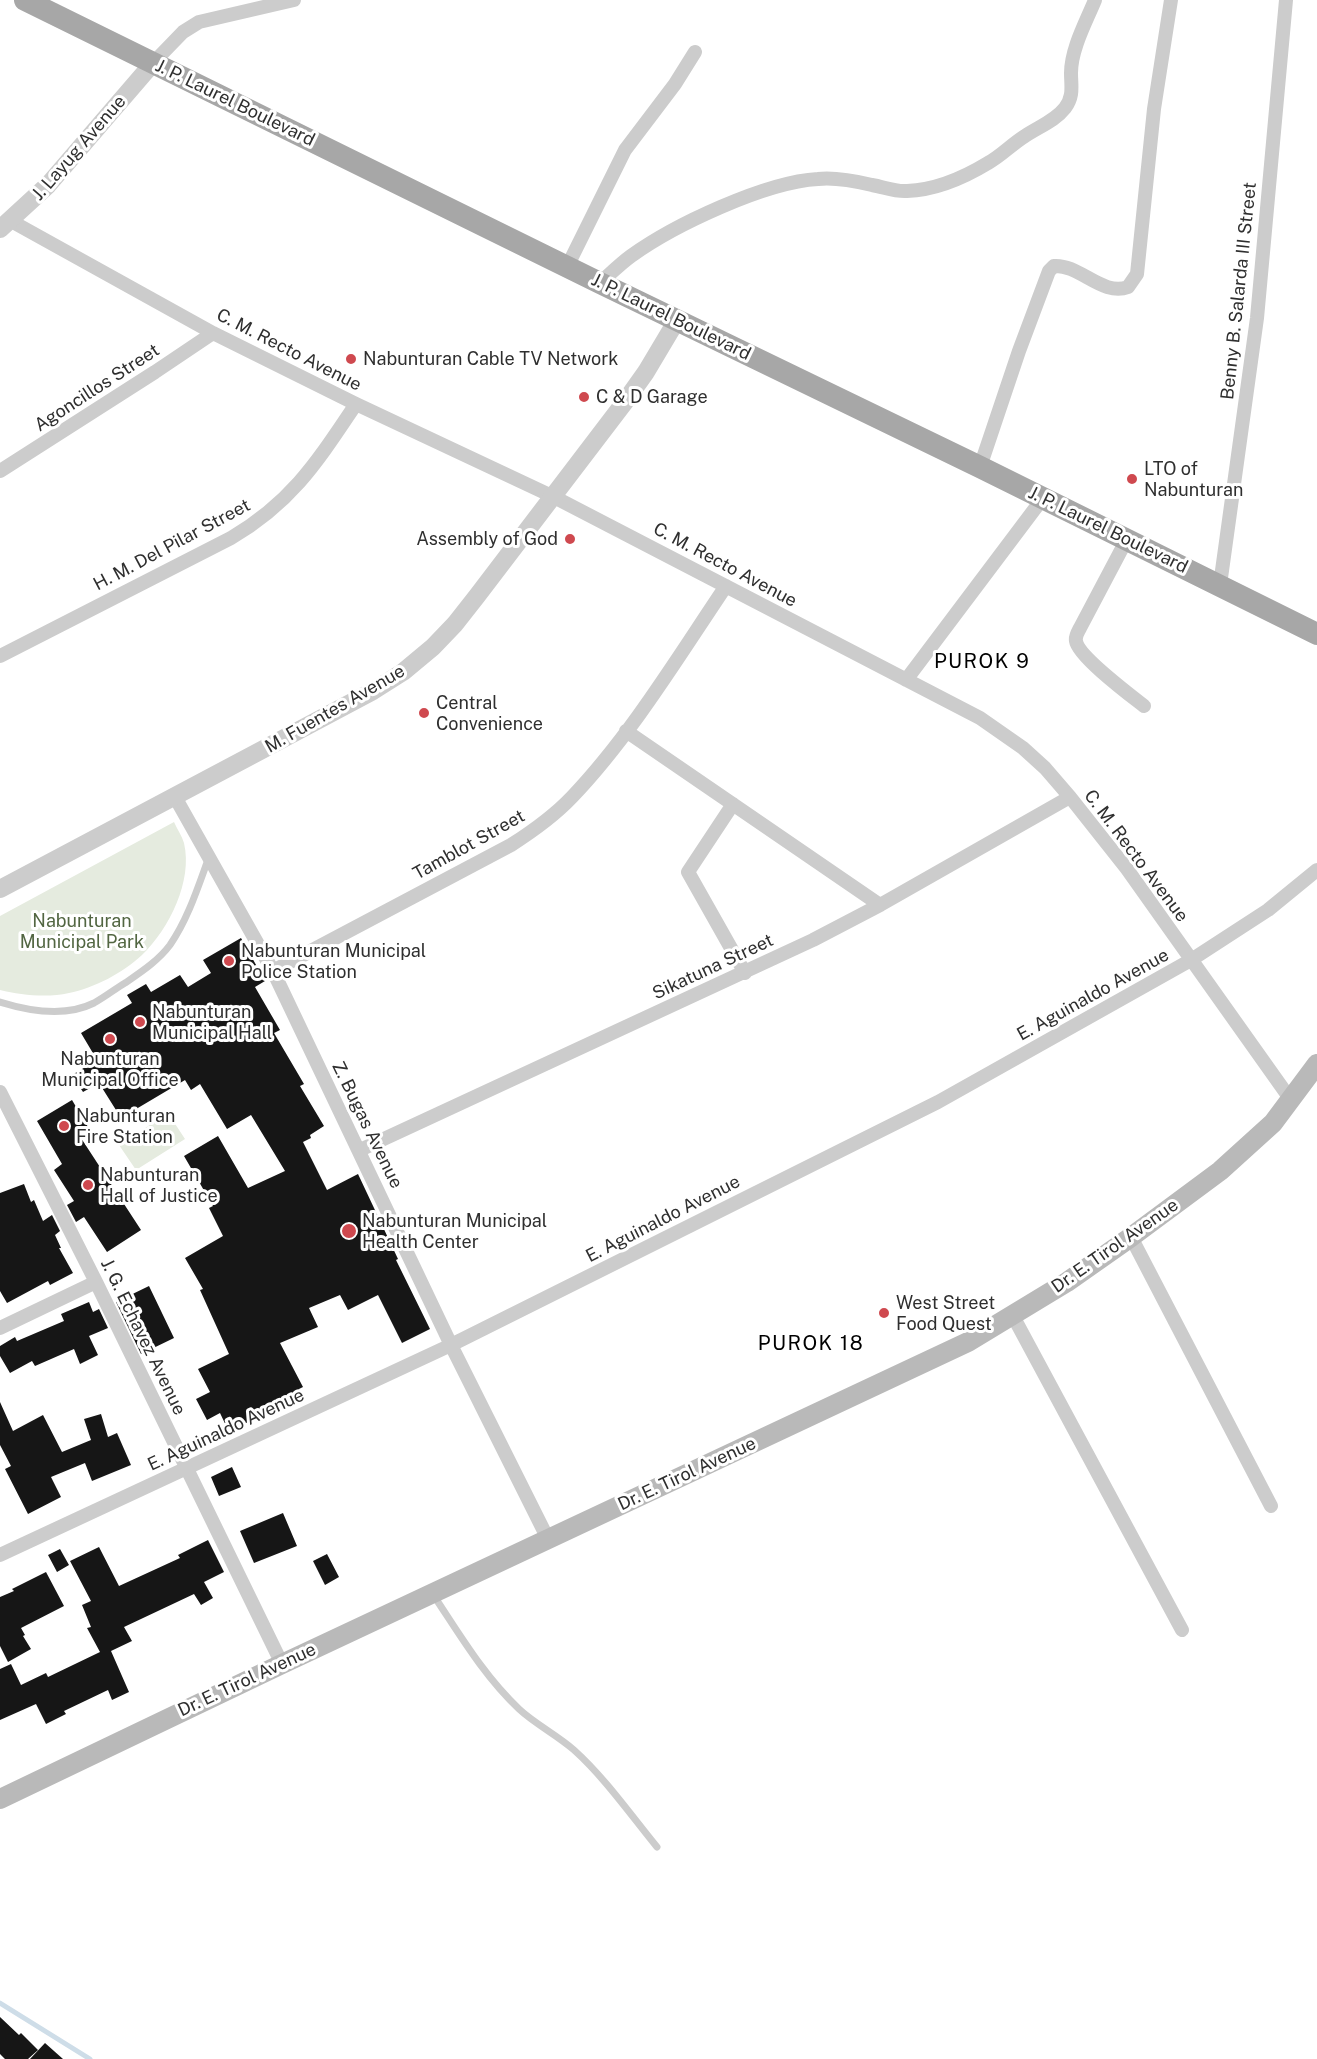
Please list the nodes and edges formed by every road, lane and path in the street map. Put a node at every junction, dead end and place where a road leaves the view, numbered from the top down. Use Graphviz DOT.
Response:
graph roads {
  1 [pos="26,0"];
  2 [pos="294,0"];
  3 [pos="1095,0"];
  4 [pos="1171,0"];
  5 [pos="1286,0"];
  6 [pos="695,52"];
  7 [pos="153,63"];
  8 [pos="5,225"];
  9 [pos="567,267"];
  10 [pos="600,283"];
  11 [pos="677,320"];
  12 [pos="213,333"];
  13 [pos="356,404"];
  14 [pos="980,466"];
  15 [pos="0,471"];
  16 [pos="554,497"];
  17 [pos="1043,498"];
  18 [pos="1127,539"];
  19 [pos="1220,585"];
  20 [pos="726,586"];
  21 [pos="1317,634"];
  22 [pos="0,656"];
  23 [pos="906,680"];
  24 [pos="1144,706"];
  25 [pos="627,730"];
  26 [pos="175,797"];
  27 [pos="1070,797"];
  28 [pos="733,804"];
  29 [pos="209,857"];
  30 [pos="1317,870"];
  31 [pos="0,889"];
  32 [pos="880,905"];
  33 [pos="1191,960"];
  34 [pos="273,971"];
  35 [pos="745,973"];
  36 [pos="0,1002"];
  37 [pos="1317,1064"];
  38 [pos="0,1092"];
  39 [pos="1291,1100"];
  40 [pos="5,1112"];
  41 [pos="360,1150"];
  42 [pos="1131,1237"];
  43 [pos="96,1282"];
  44 [pos="1013,1316"];
  45 [pos="0,1328"];
  46 [pos="452,1344"];
  47 [pos="187,1468"];
  48 [pos="1271,1506"];
  49 [pos="548,1539"];
  50 [pos="0,1556"];
  51 [pos="432,1593"];
  52 [pos="1182,1630"];
  53 [pos="282,1664"];
  54 [pos="0,1799"];
  55 [pos="657,1847"];
  1 -- 7 [label="main road, J. P. Laurel Boulevard"];
  2 -- 7 [label="street"];
  3 -- 10 [label="street"];
  4 -- 14 [label="street"];
  5 -- 19 [label="street, Benny B. Salarda III Street"];
  6 -- 9 [label="street"];
  7 -- 8 [label="street, J. Layug Avenue"];
  7 -- 9 [label="main road, J. P. Laurel Boulevard"];
  8 -- 12 [label="street, C. M. Recto Avenue"];
  9 -- 10 [label="main road, J. P. Laurel Boulevard"];
  10 -- 11 [label="main road, J. P. Laurel Boulevard"];
  11 -- 14 [label="main road, J. P. Laurel Boulevard"];
  11 -- 16 [label="street, M. Fuentes Avenue"];
  12 -- 13 [label="street, C. M. Recto Avenue"];
  12 -- 15 [label="street, Agoncillos Street"];
  13 -- 16 [label="street, C. M. Recto Avenue"];
  13 -- 22 [label="street, H. M. Del Pilar Street"];
  14 -- 17 [label="main road, J. P. Laurel Boulevard"];
  16 -- 20 [label="street, C. M. Recto Avenue"];
  16 -- 26 [label="street, M. Fuentes Avenue"];
  17 -- 18 [label="main road, J. P. Laurel Boulevard"];
  17 -- 23 [label="street"];
  18 -- 19 [label="main road, J. P. Laurel Boulevard"];
  18 -- 24 [label="street"];
  19 -- 21 [label="main road, J. P. Laurel Boulevard"];
  20 -- 23 [label="street, C. M. Recto Avenue"];
  20 -- 25 [label="street, Tamblot Street"];
  23 -- 27 [label="street, C. M. Recto Avenue"];
  25 -- 28 [label="street"];
  25 -- 34 [label="street, Tamblot Street"];
  26 -- 29 [label="street, Z. Bugas Avenue"];
  26 -- 31 [label="street, M. Fuentes Avenue"];
  27 -- 32 [label="street, Sikatuna Street"];
  27 -- 33 [label="street, C. M. Recto Avenue"];
  28 -- 32 [label="street"];
  28 -- 35 [label="street"];
  29 -- 34 [label="street, Z. Bugas Avenue"];
  29 -- 36 [label="lane"];
  30 -- 33 [label="street, E. Aguinaldo Avenue"];
  32 -- 35 [label="street, Sikatuna Street"];
  33 -- 39 [label="street, C. M. Recto Avenue"];
  33 -- 46 [label="street, E. Aguinaldo Avenue"];
  34 -- 41 [label="street, Z. Bugas Avenue"];
  35 -- 41 [label="street, Sikatuna Street"];
  37 -- 39 [label="main road, Dr. E. Tirol Avenue"];
  38 -- 40 [label="street, J. G. Echavez Avenue"];
  39 -- 42 [label="main road, Dr. E. Tirol Avenue"];
  40 -- 43 [label="street, J. G. Echavez Avenue"];
  41 -- 46 [label="street, Z. Bugas Avenue"];
  42 -- 44 [label="main road, Dr. E. Tirol Avenue"];
  42 -- 48 [label="street"];
  43 -- 45 [label="street"];
  43 -- 47 [label="street, J. G. Echavez Avenue"];
  44 -- 49 [label="main road, Dr. E. Tirol Avenue"];
  44 -- 52 [label="street"];
  46 -- 47 [label="street, E. Aguinaldo Avenue"];
  46 -- 49 [label="street, Z. Bugas Avenue"];
  47 -- 50 [label="street, E. Aguinaldo Avenue"];
  47 -- 53 [label="street, J. G. Echavez Avenue"];
  49 -- 51 [label="main road, Dr. E. Tirol Avenue"];
  51 -- 53 [label="main road, Dr. E. Tirol Avenue"];
  51 -- 55 [label="lane"];
  53 -- 54 [label="main road, Dr. E. Tirol Avenue"];
}
